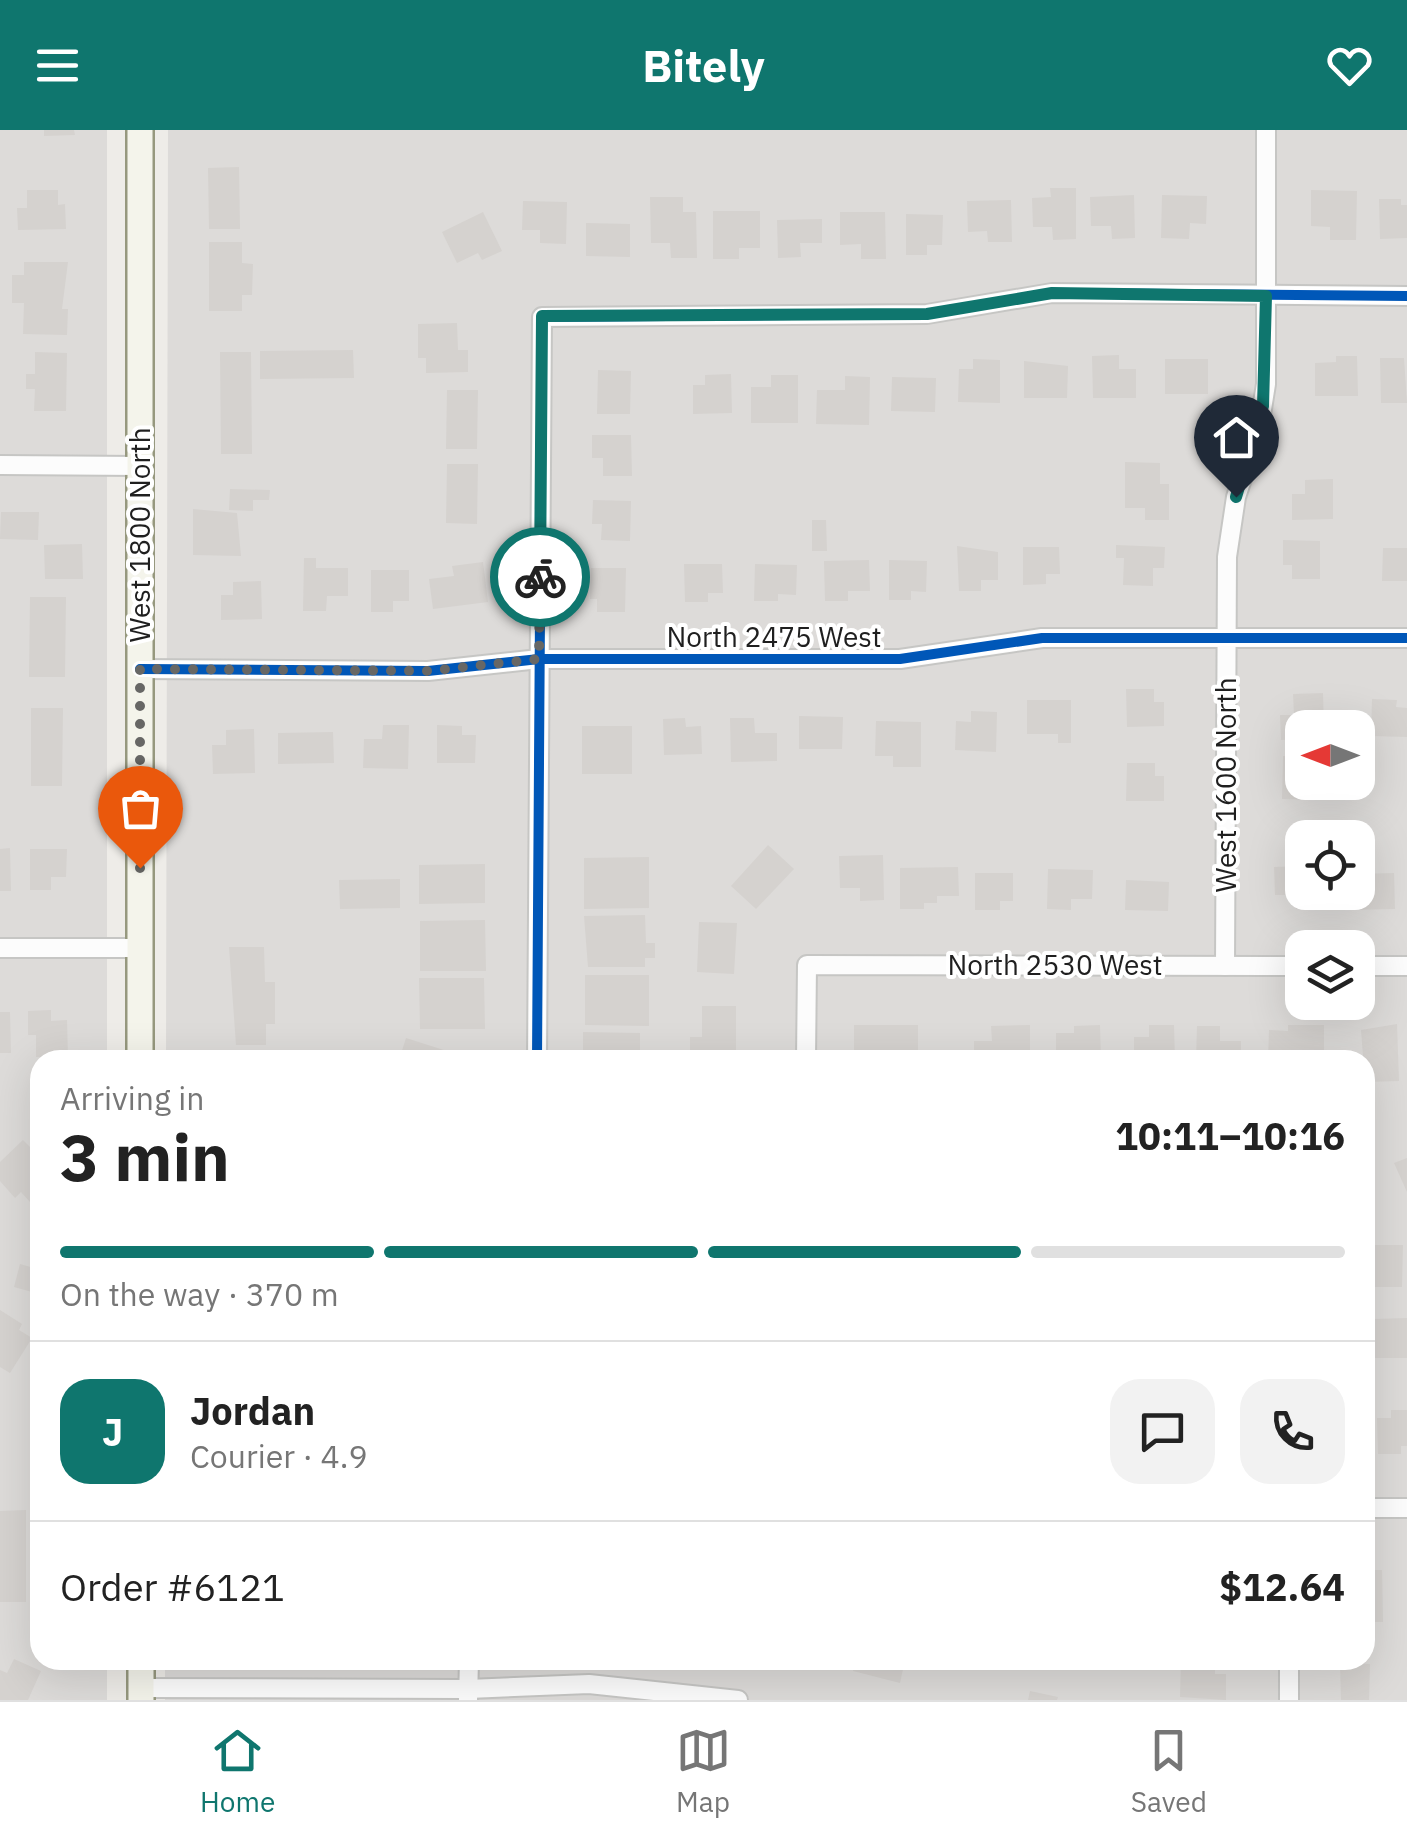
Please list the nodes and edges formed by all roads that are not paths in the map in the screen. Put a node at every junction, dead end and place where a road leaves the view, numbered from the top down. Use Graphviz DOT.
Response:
graph roads {
  1 [pos="140,130"];
  2 [pos="1266,130"];
  3 [pos="1266,296"];
  4 [pos="1407,296"];
  5 [pos="0,464"];
  6 [pos="140,466"];
  7 [pos="1227,638"];
  8 [pos="1407,638"];
  9 [pos="539,659"];
  10 [pos="140,669"];
  11 [pos="0,948"];
  12 [pos="140,948"];
  13 [pos="1225,966"];
  14 [pos="1285,966"];
  15 [pos="1375,966"];
  16 [pos="1407,966"];
  17 [pos="140,1050"];
  18 [pos="537,1050"];
  19 [pos="806,1050"];
  20 [pos="1375,1508"];
  21 [pos="1407,1508"];
  22 [pos="469,1670"];
  23 [pos="1288,1670"];
  24 [pos="141,1694"];
  25 [pos="468,1695"];
  26 [pos="738,1700"];
  27 [pos="1289,1700"];
  1 -- 6 [label="main road, West 1800 North"];
  2 -- 3 [label="street, West 1600 North"];
  3 -- 4 [label="street"];
  3 -- 7 [label="street, West 1600 North"];
  3 -- 9 [label="street"];
  5 -- 6 [label="street"];
  6 -- 10 [label="main road, West 1800 North"];
  7 -- 8 [label="street, North 2475 West"];
  7 -- 9 [label="street, North 2475 West"];
  7 -- 13 [label="street, West 1600 North"];
  9 -- 10 [label="street, North 2475 West"];
  9 -- 18 [label="street"];
  10 -- 12 [label="main road, West 1800 North"];
  11 -- 12 [label="street"];
  12 -- 17 [label="main road, West 1800 North"];
  13 -- 14 [label="street, North 2530 West"];
  13 -- 19 [label="street, North 2530 West"];
  15 -- 16 [label="street"];
  20 -- 21 [label="street"];
  22 -- 25 [label="street"];
  23 -- 27 [label="street"];
  24 -- 25 [label="street"];
  25 -- 26 [label="street"];
}
